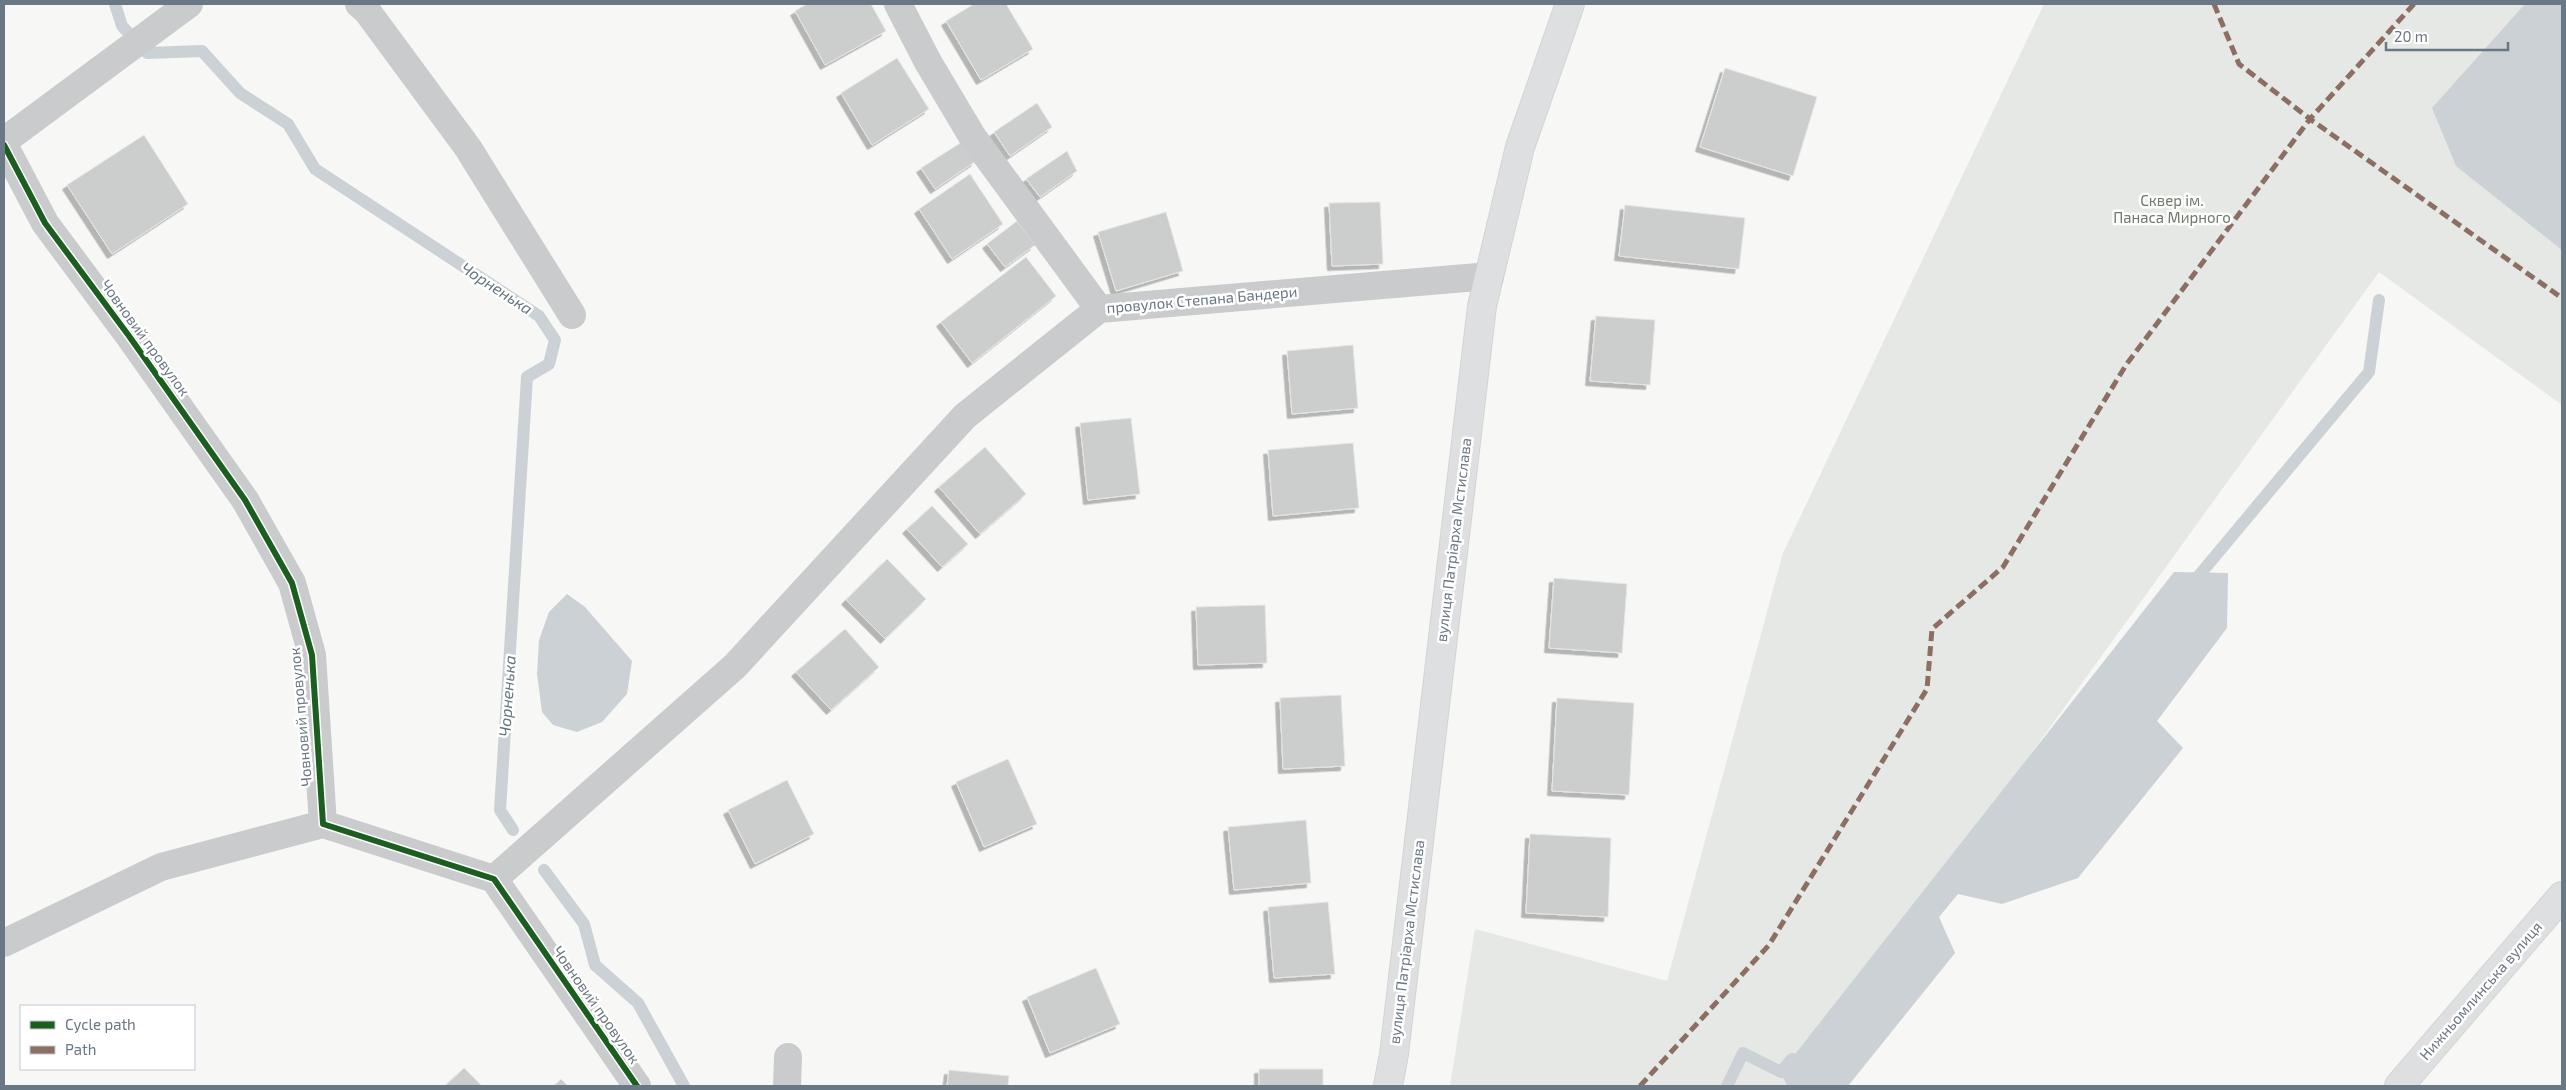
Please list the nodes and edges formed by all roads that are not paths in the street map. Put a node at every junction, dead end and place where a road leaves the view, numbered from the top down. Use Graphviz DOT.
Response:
graph roads {
  1 [pos="189,4"];
  2 [pos="359,4"];
  3 [pos="898,4"];
  4 [pos="1570,4"];
  5 [pos="4,143"];
  6 [pos="1490,276"];
  7 [pos="1099,309"];
  8 [pos="572,315"];
  9 [pos="322,824"];
  10 [pos="494,880"];
  11 [pos="2562,896"];
  12 [pos="4,943"];
  13 [pos="788,1057"];
  14 [pos="637,1086"];
  15 [pos="787,1086"];
  16 [pos="1388,1086"];
  17 [pos="2399,1086"];
  1 -- 5 [label="street, Човновий провулок"];
  2 -- 8 [label="street"];
  3 -- 7 [label="street, провулок Степана Бандери"];
  4 -- 6 [label="main road, вулиця Патріарха Мстислава"];
  5 -- 9 [label="street, Човновий провулок"];
  6 -- 7 [label="street, провулок Степана Бандери"];
  6 -- 16 [label="main road, вулиця Патріарха Мстислава"];
  7 -- 10 [label="street"];
  9 -- 10 [label="street"];
  9 -- 12 [label="street"];
  10 -- 14 [label="street, Човновий провулок"];
  11 -- 17 [label="main road, Нижньомлинська вулиця"];
  13 -- 15 [label="street"];
}
